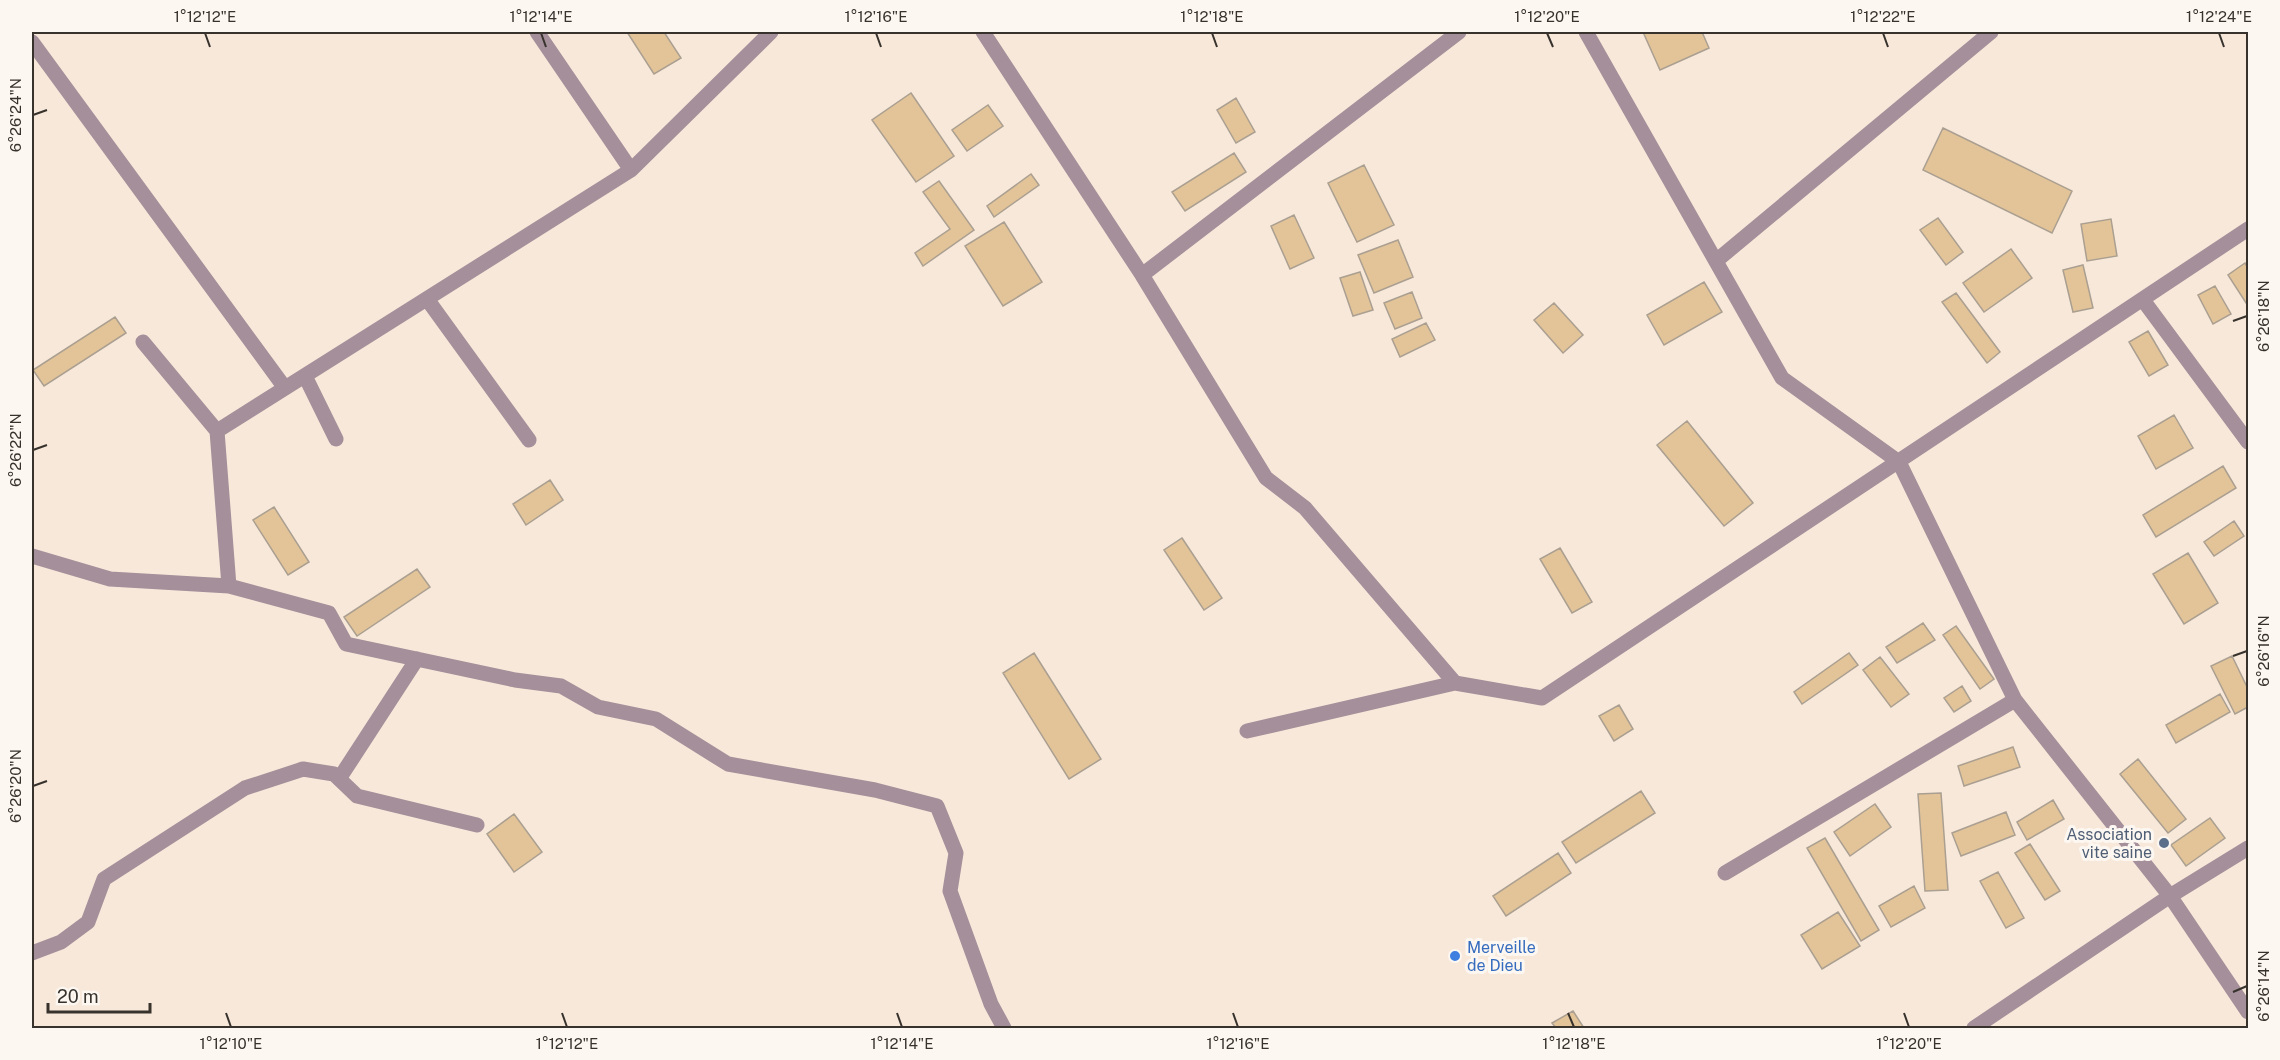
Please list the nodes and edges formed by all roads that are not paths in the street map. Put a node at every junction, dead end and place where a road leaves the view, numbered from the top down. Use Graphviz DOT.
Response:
graph roads {
  1 [pos="537,32"];
  2 [pos="771,32"];
  3 [pos="983,32"];
  4 [pos="1459,32"];
  5 [pos="1586,32"];
  6 [pos="1991,32"];
  7 [pos="32,42"];
  8 [pos="631,170"];
  9 [pos="2248,229"];
  10 [pos="1716,261"];
  11 [pos="1142,275"];
  12 [pos="427,299"];
  13 [pos="2143,300"];
  14 [pos="143,342"];
  15 [pos="305,376"];
  16 [pos="285,388"];
  17 [pos="217,431"];
  18 [pos="336,439"];
  19 [pos="529,440"];
  20 [pos="2248,442"];
  21 [pos="1899,462"];
  22 [pos="32,555"];
  23 [pos="228,586"];
  24 [pos="417,659"];
  25 [pos="1455,683"];
  26 [pos="2015,700"];
  27 [pos="1247,731"];
  28 [pos="339,779"];
  29 [pos="477,825"];
  30 [pos="2248,848"];
  31 [pos="1725,873"];
  32 [pos="2170,896"];
  33 [pos="32,953"];
  34 [pos="2248,1012"];
  35 [pos="1004,1029"];
  36 [pos="1974,1029"];
  1 -- 8 [label="street"];
  2 -- 8 [label="street"];
  3 -- 11 [label="street"];
  4 -- 11 [label="street"];
  5 -- 10 [label="street"];
  6 -- 10 [label="street"];
  7 -- 16 [label="street"];
  8 -- 12 [label="street"];
  9 -- 13 [label="street"];
  10 -- 21 [label="street"];
  11 -- 25 [label="street"];
  12 -- 15 [label="street"];
  12 -- 19 [label="street"];
  13 -- 20 [label="street"];
  13 -- 21 [label="street"];
  14 -- 17 [label="street"];
  15 -- 16 [label="street"];
  15 -- 18 [label="street"];
  16 -- 17 [label="street"];
  17 -- 23 [label="street"];
  21 -- 25 [label="street"];
  21 -- 26 [label="street"];
  22 -- 23 [label="street"];
  23 -- 24 [label="street"];
  24 -- 28 [label="street"];
  24 -- 35 [label="street"];
  25 -- 27 [label="street"];
  26 -- 31 [label="street"];
  26 -- 32 [label="street"];
  28 -- 29 [label="street"];
  28 -- 33 [label="street"];
  30 -- 32 [label="street"];
  32 -- 34 [label="street"];
  32 -- 36 [label="street"];
}
